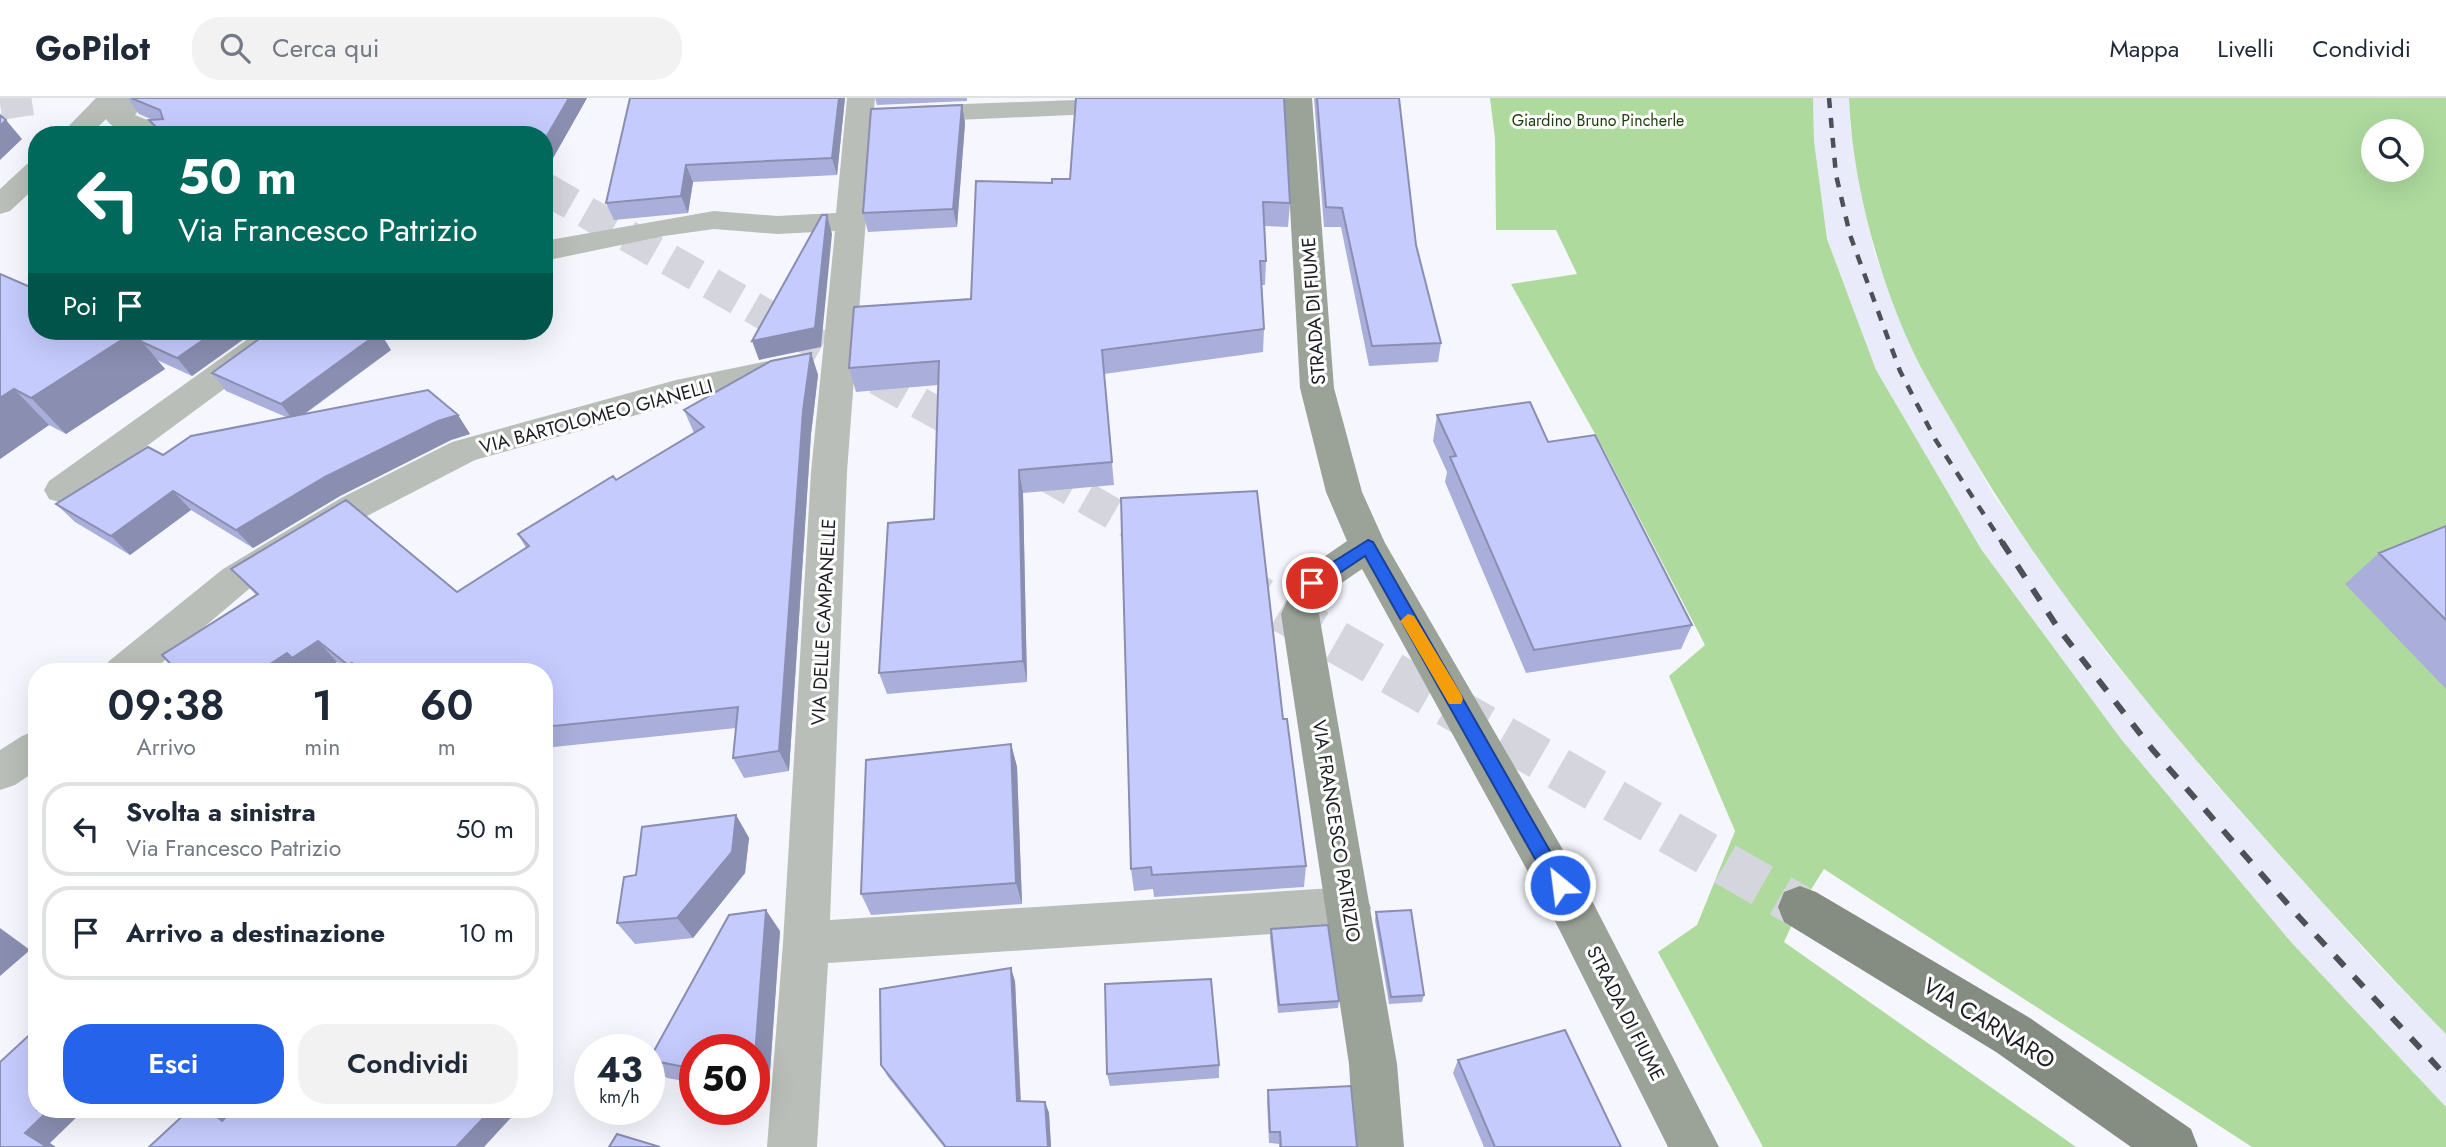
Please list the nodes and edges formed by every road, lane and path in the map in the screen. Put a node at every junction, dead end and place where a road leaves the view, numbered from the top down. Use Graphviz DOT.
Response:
graph roads {
  1 [pos="111,98"];
  2 [pos="134,98"];
  3 [pos="1289,103"];
  4 [pos="1148,106"];
  5 [pos="860,107"];
  6 [pos="83,126"];
  7 [pos="138,126"];
  8 [pos="28,179"];
  9 [pos="0,205"];
  10 [pos="850,221"];
  11 [pos="553,249"];
  12 [pos="269,340"];
  13 [pos="839,357"];
  14 [pos="62,490"];
  15 [pos="1368,546"];
  16 [pos="134,663"];
  17 [pos="28,754"];
  18 [pos="0,772"];
  19 [pos="1800,907"];
  20 [pos="1349,908"];
  21 [pos="806,943"];
  22 [pos="792,1147"];
  23 [pos="1379,1147"];
  24 [pos="1694,1147"];
  25 [pos="2173,1147"];
  1 -- 6 [label="street"];
  2 -- 7 [label="street"];
  3 -- 15 [label="main road, STRADA DI FIUME"];
  4 -- 5 [label="street"];
  5 -- 10 [label="street, VIA DELLE CAMPANELLE"];
  8 -- 9 [label="street"];
  10 -- 11 [label="street"];
  10 -- 13 [label="street, VIA DELLE CAMPANELLE"];
  12 -- 14 [label="street"];
  13 -- 16 [label="street, VIA BARTOLOMEO GIANELLI"];
  13 -- 21 [label="street, VIA DELLE CAMPANELLE"];
  15 -- 20 [label="main road, VIA FRANCESCO PATRIZIO"];
  15 -- 24 [label="main road, STRADA DI FIUME"];
  17 -- 18 [label="street"];
  19 -- 25 [label="main road, VIA CARNARO"];
  20 -- 21 [label="street"];
  20 -- 23 [label="main road, VIA FRANCESCO PATRIZIO"];
  21 -- 22 [label="street, VIA DELLE CAMPANELLE"];
}
